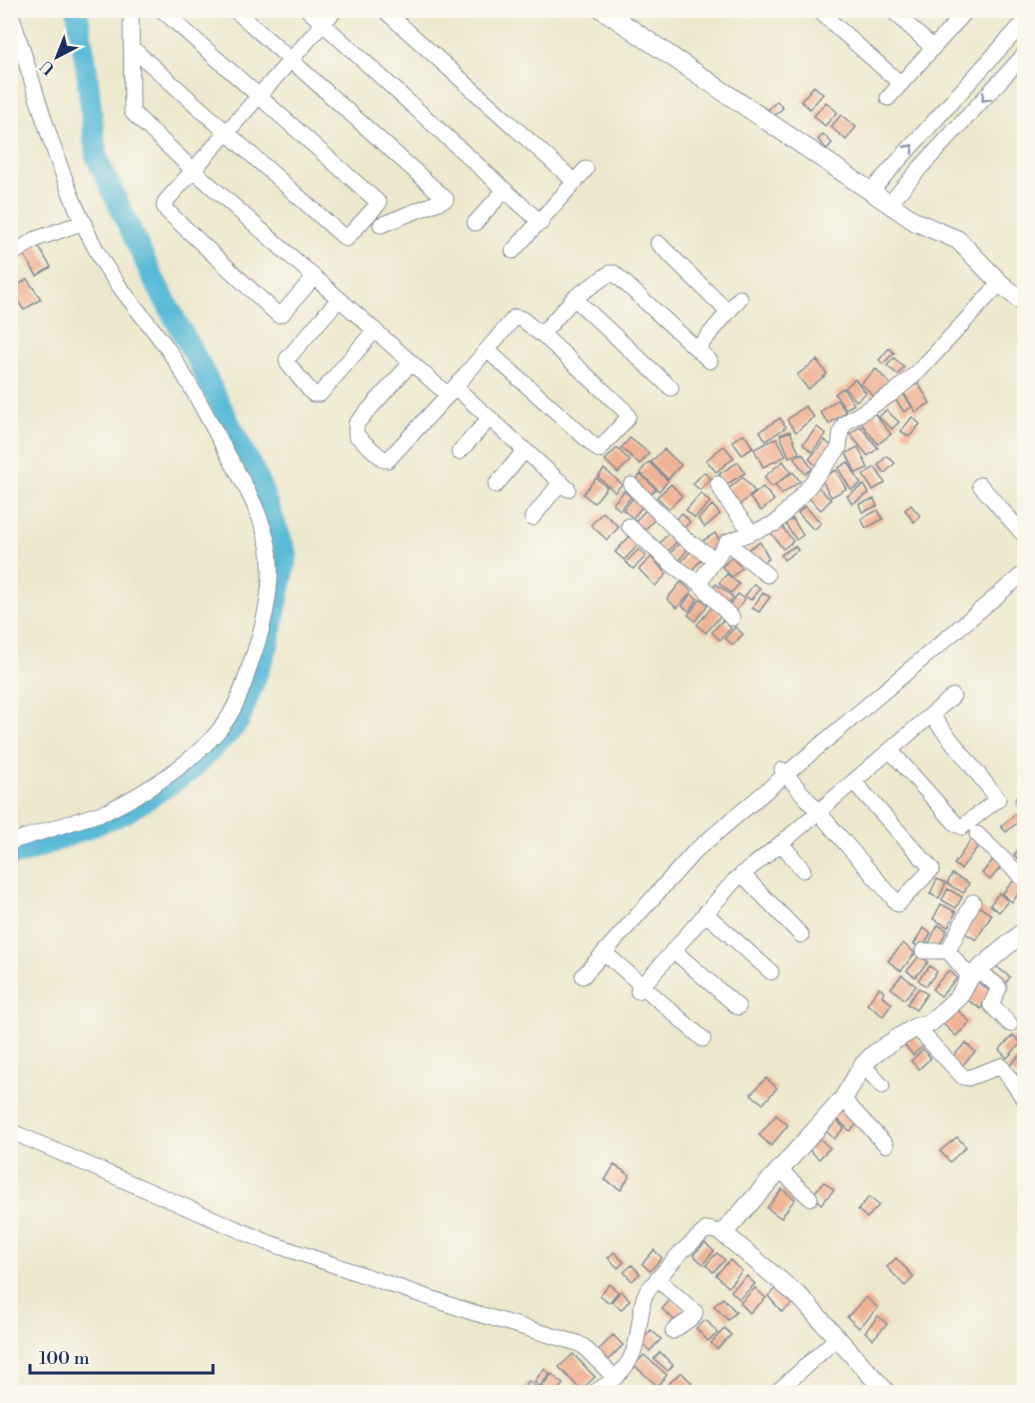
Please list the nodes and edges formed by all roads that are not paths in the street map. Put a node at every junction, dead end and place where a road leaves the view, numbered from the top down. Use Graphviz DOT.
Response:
graph roads {
  1 [pos="131,10"];
  2 [pos="162,10"];
  3 [pos="235,10"];
  4 [pos="308,10"];
  5 [pos="335,10"];
  6 [pos="384,10"];
  7 [pos="603,10"];
  8 [pos="818,10"];
  9 [pos="892,10"];
  10 [pos="10,11"];
  11 [pos="966,11"];
  12 [pos="1024,22"];
  13 [pos="323,24"];
  14 [pos="131,47"];
  15 [pos="933,48"];
  16 [pos="1024,55"];
  17 [pos="290,60"];
  18 [pos="901,84"];
  19 [pos="258,96"];
  20 [pos="888,98"];
  21 [pos="226,132"];
  22 [pos="586,169"];
  23 [pos="193,170"];
  24 [pos="575,182"];
  25 [pos="505,190"];
  26 [pos="870,192"];
  27 [pos="889,204"];
  28 [pos="84,222"];
  29 [pos="475,223"];
  30 [pos="541,223"];
  31 [pos="381,225"];
  32 [pos="658,243"];
  33 [pos="513,251"];
  34 [pos="10,255"];
  35 [pos="314,277"];
  36 [pos="1000,283"];
  37 [pos="574,298"];
  38 [pos="740,298"];
  39 [pos="339,299"];
  40 [pos="1024,303"];
  41 [pos="728,312"];
  42 [pos="375,330"];
  43 [pos="543,334"];
  44 [pos="697,349"];
  45 [pos="487,350"];
  46 [pos="710,362"];
  47 [pos="411,363"];
  48 [pos="671,388"];
  49 [pos="452,391"];
  50 [pos="490,418"];
  51 [pos="525,450"];
  52 [pos="459,453"];
  53 [pos="718,484"];
  54 [pos="496,485"];
  55 [pos="631,485"];
  56 [pos="980,485"];
  57 [pos="532,518"];
  58 [pos="629,526"];
  59 [pos="751,532"];
  60 [pos="1024,535"];
  61 [pos="727,542"];
  62 [pos="716,560"];
  63 [pos="1024,573"];
  64 [pos="766,575"];
  65 [pos="699,583"];
  66 [pos="732,618"];
  67 [pos="953,696"];
  68 [pos="931,715"];
  69 [pos="890,750"];
  70 [pos="784,772"];
  71 [pos="854,782"];
  72 [pos="818,812"];
  73 [pos="977,834"];
  74 [pos="10,842"];
  75 [pos="781,843"];
  76 [pos="803,870"];
  77 [pos="742,874"];
  78 [pos="1024,879"];
  79 [pos="972,902"];
  80 [pos="705,912"];
  81 [pos="1024,931"];
  82 [pos="801,935"];
  83 [pos="673,950"];
  84 [pos="923,951"];
  85 [pos="948,951"];
  86 [pos="605,953"];
  87 [pos="771,972"];
  88 [pos="974,973"];
  89 [pos="583,976"];
  90 [pos="640,988"];
  91 [pos="738,1007"];
  92 [pos="1010,1024"];
  93 [pos="916,1027"];
  94 [pos="703,1039"];
  95 [pos="862,1065"];
  96 [pos="882,1086"];
  97 [pos="843,1099"];
  98 [pos="1024,1099"];
  99 [pos="10,1131"];
  100 [pos="886,1145"];
  101 [pos="779,1169"];
  102 [pos="810,1198"];
  103 [pos="723,1233"];
  104 [pos="657,1279"];
  105 [pos="673,1331"];
  106 [pos="836,1339"];
  107 [pos="615,1378"];
  108 [pos="595,1392"];
  109 [pos="777,1392"];
  110 [pos="886,1392"];
  1 -- 14 [label="street"];
  2 -- 19 [label="street"];
  3 -- 17 [label="street"];
  4 -- 13 [label="street"];
  5 -- 13 [label="street"];
  6 -- 24 [label="street"];
  7 -- 26 [label="street"];
  8 -- 18 [label="street"];
  9 -- 15 [label="street"];
  10 -- 28 [label="street"];
  11 -- 15 [label="street"];
  26 -- 12 [label="street, one-way"];
  13 -- 17 [label="street"];
  13 -- 25 [label="street"];
  14 -- 21 [label="street"];
  14 -- 23 [label="street"];
  15 -- 18 [label="street"];
  16 -- 27 [label="street, one-way"];
  17 -- 19 [label="street"];
  17 -- 31 [label="street"];
  18 -- 20 [label="street"];
  19 -- 21 [label="street"];
  19 -- 21 [label="street"];
  21 -- 23 [label="street"];
  22 -- 24 [label="street"];
  23 -- 35 [label="street"];
  23 -- 35 [label="street"];
  24 -- 30 [label="street"];
  25 -- 29 [label="street"];
  25 -- 30 [label="street"];
  26 -- 27 [label="street"];
  27 -- 36 [label="street"];
  28 -- 34 [label="street"];
  28 -- 74 [label="street"];
  30 -- 33 [label="street"];
  32 -- 41 [label="street"];
  35 -- 39 [label="street"];
  36 -- 40 [label="street"];
  36 -- 59 [label="street"];
  37 -- 43 [label="street"];
  37 -- 44 [label="street"];
  37 -- 48 [label="street"];
  38 -- 41 [label="street"];
  39 -- 42 [label="street"];
  39 -- 42 [label="street"];
  41 -- 44 [label="street"];
  42 -- 47 [label="street"];
  43 -- 45 [label="street"];
  43 -- 45 [label="street"];
  44 -- 46 [label="street"];
  45 -- 49 [label="street"];
  47 -- 49 [label="street"];
  47 -- 49 [label="street"];
  49 -- 50 [label="street"];
  50 -- 51 [label="street"];
  50 -- 52 [label="street"];
  51 -- 54 [label="street"];
  51 -- 57 [label="street"];
  53 -- 59 [label="street"];
  55 -- 62 [label="street"];
  56 -- 60 [label="street"];
  58 -- 65 [label="street"];
  59 -- 61 [label="street"];
  61 -- 62 [label="street"];
  61 -- 64 [label="street"];
  62 -- 65 [label="street"];
  63 -- 70 [label="street"];
  65 -- 66 [label="street"];
  67 -- 68 [label="street"];
  68 -- 69 [label="street"];
  68 -- 69 [label="street"];
  69 -- 71 [label="street"];
  70 -- 72 [label="street"];
  70 -- 86 [label="street"];
  71 -- 72 [label="street"];
  71 -- 72 [label="street"];
  72 -- 75 [label="street"];
  73 -- 78 [label="street"];
  75 -- 76 [label="street"];
  75 -- 77 [label="street"];
  77 -- 80 [label="street"];
  77 -- 82 [label="street"];
  79 -- 85 [label="street"];
  80 -- 83 [label="street"];
  80 -- 87 [label="street"];
  81 -- 88 [label="street"];
  83 -- 90 [label="street"];
  83 -- 91 [label="street"];
  84 -- 85 [label="street"];
  85 -- 88 [label="street"];
  86 -- 89 [label="street"];
  86 -- 90 [label="street"];
  88 -- 92 [label="street"];
  88 -- 93 [label="street"];
  90 -- 94 [label="street"];
  93 -- 95 [label="street"];
  93 -- 98 [label="street"];
  95 -- 96 [label="street"];
  95 -- 97 [label="street"];
  97 -- 100 [label="street"];
  97 -- 101 [label="street"];
  99 -- 107 [label="street"];
  101 -- 102 [label="street"];
  101 -- 103 [label="street"];
  103 -- 104 [label="street"];
  103 -- 106 [label="street"];
  104 -- 105 [label="street"];
  104 -- 107 [label="street"];
  106 -- 109 [label="street"];
  106 -- 110 [label="street"];
  107 -- 108 [label="street"];
}
